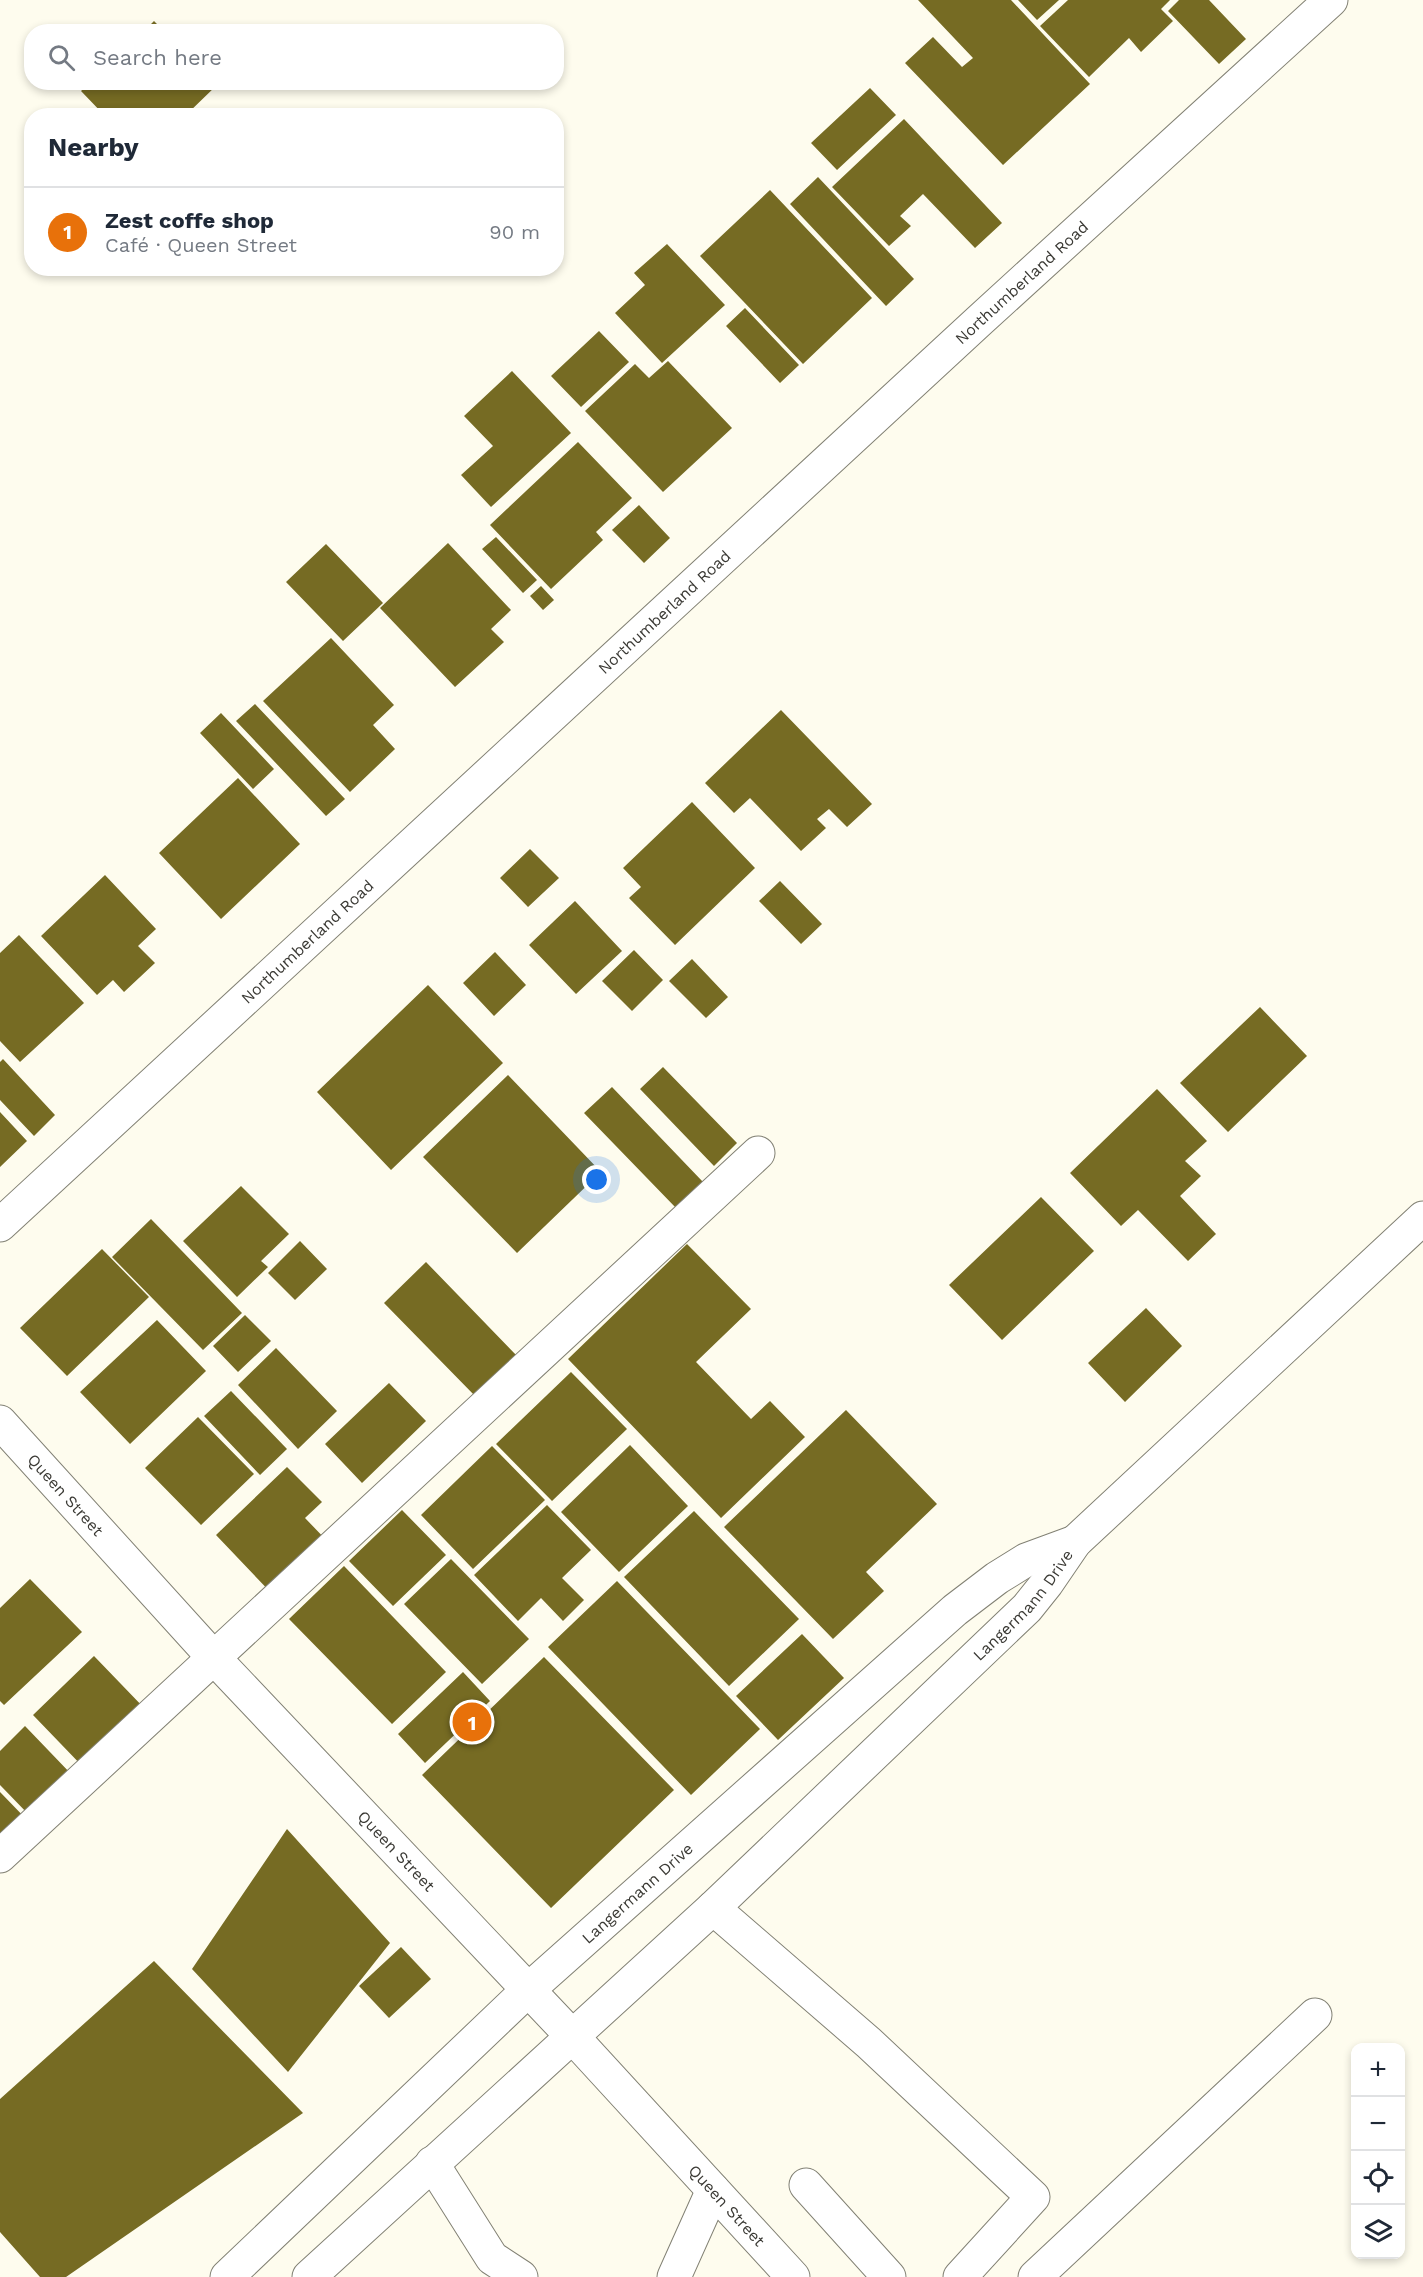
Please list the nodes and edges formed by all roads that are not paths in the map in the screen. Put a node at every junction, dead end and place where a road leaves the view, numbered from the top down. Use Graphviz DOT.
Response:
graph roads {
  1 [pos="1331,0"];
  2 [pos="758,1153"];
  3 [pos="1423,1218"];
  4 [pos="0,1225"];
  5 [pos="0,1422"];
  6 [pos="1075,1542"];
  7 [pos="214,1658"];
  8 [pos="0,1856"];
  9 [pos="713,1908"];
  10 [pos="528,1990"];
  11 [pos="1315,2015"];
  12 [pos="572,2035"];
  13 [pos="432,2163"];
  14 [pos="806,2185"];
  15 [pos="713,2190"];
  16 [pos="489,2267"];
  17 [pos="226,2277"];
  18 [pos="309,2277"];
  19 [pos="520,2277"];
  20 [pos="674,2277"];
  21 [pos="793,2277"];
  22 [pos="889,2277"];
  23 [pos="960,2277"];
  24 [pos="1035,2277"];
  1 -- 4 [label="main road, Northumberland Road"];
  2 -- 7 [label="main road"];
  3 -- 6 [label="main road, Langermann Drive"];
  5 -- 7 [label="main road, Queen Street"];
  6 -- 9 [label="main road, Langermann Drive"];
  6 -- 10 [label="main road, Langermann Drive"];
  7 -- 8 [label="main road"];
  7 -- 10 [label="main road, Queen Street"];
  9 -- 12 [label="main road, Langermann Drive"];
  9 -- 23 [label="main road"];
  10 -- 12 [label="main road, Queen Street"];
  10 -- 17 [label="main road, Langermann Drive"];
  11 -- 24 [label="main road"];
  12 -- 13 [label="main road, Langermann Drive"];
  12 -- 15 [label="main road, Queen Street"];
  13 -- 16 [label="main road"];
  13 -- 18 [label="main road, Langermann Drive"];
  14 -- 22 [label="main road"];
  15 -- 20 [label="main road"];
  15 -- 21 [label="main road, Queen Street"];
  16 -- 19 [label="main road"];
}
